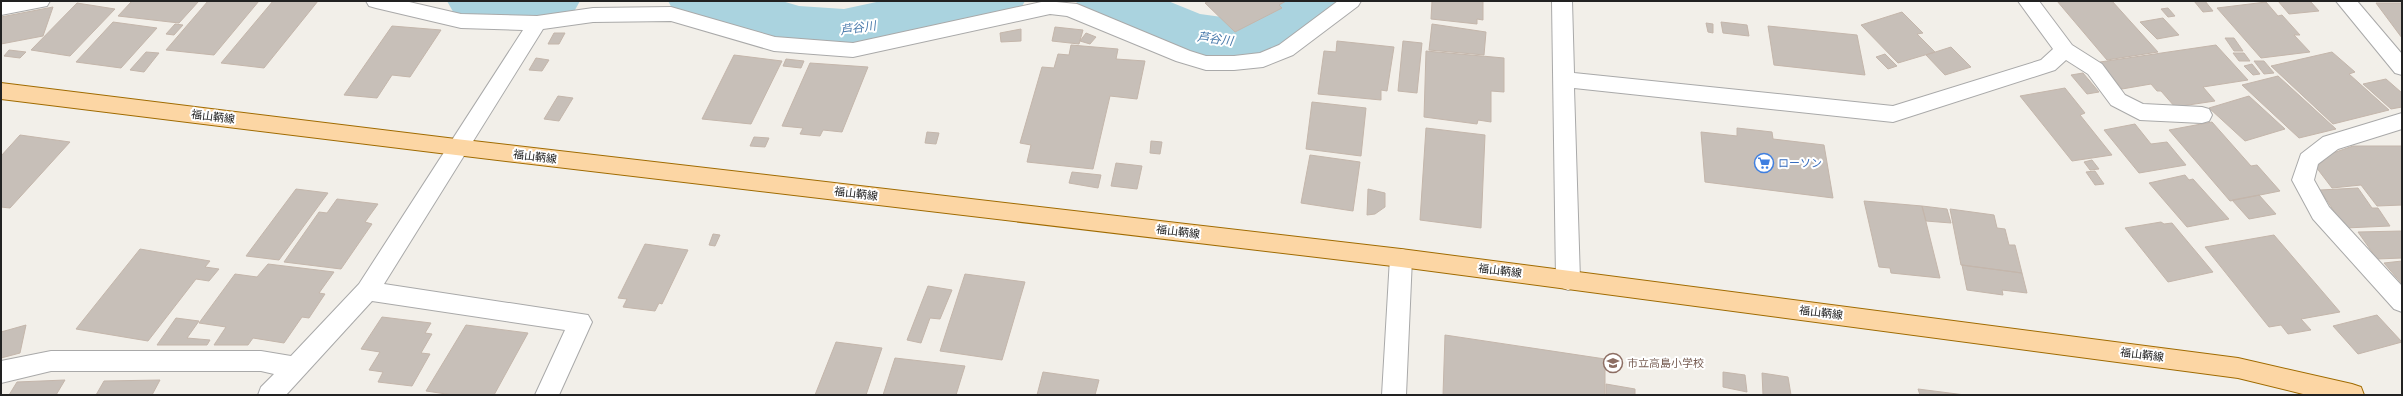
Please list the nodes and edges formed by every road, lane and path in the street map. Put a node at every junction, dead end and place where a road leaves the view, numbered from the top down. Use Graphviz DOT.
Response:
graph roads {
  1 [pos="40,1"];
  2 [pos="376,1"];
  3 [pos="1351,1"];
  4 [pos="1562,1"];
  5 [pos="2028,1"];
  6 [pos="2346,1"];
  7 [pos="1,8"];
  8 [pos="537,23"];
  9 [pos="2065,50"];
  10 [pos="2402,68"];
  11 [pos="1563,79"];
  12 [pos="1,91"];
  13 [pos="2202,115"];
  14 [pos="2402,121"];
  15 [pos="456,147"];
  16 [pos="1401,258"];
  17 [pos="1568,280"];
  18 [pos="367,291"];
  19 [pos="2402,302"];
  20 [pos="297,368"];
  21 [pos="1,372"];
  22 [pos="270,395"];
  23 [pos="547,395"];
  24 [pos="1394,395"];
  25 [pos="2352,395"];
  1 -- 7 [label="street"];
  2 -- 8 [label="street"];
  3 -- 8 [label="street"];
  4 -- 11 [label="street"];
  5 -- 9 [label="street"];
  6 -- 10 [label="street"];
  8 -- 15 [label="street"];
  9 -- 11 [label="street"];
  9 -- 13 [label="street"];
  11 -- 17 [label="street"];
  12 -- 15 [label="main road, 福山鞆線"];
  14 -- 19 [label="street"];
  15 -- 16 [label="main road, 福山鞆線"];
  15 -- 18 [label="street"];
  16 -- 17 [label="main road, 福山鞆線"];
  16 -- 24 [label="street"];
  17 -- 25 [label="main road, 福山鞆線"];
  18 -- 20 [label="street"];
  18 -- 23 [label="street"];
  20 -- 21 [label="street"];
  20 -- 22 [label="street"];
}
